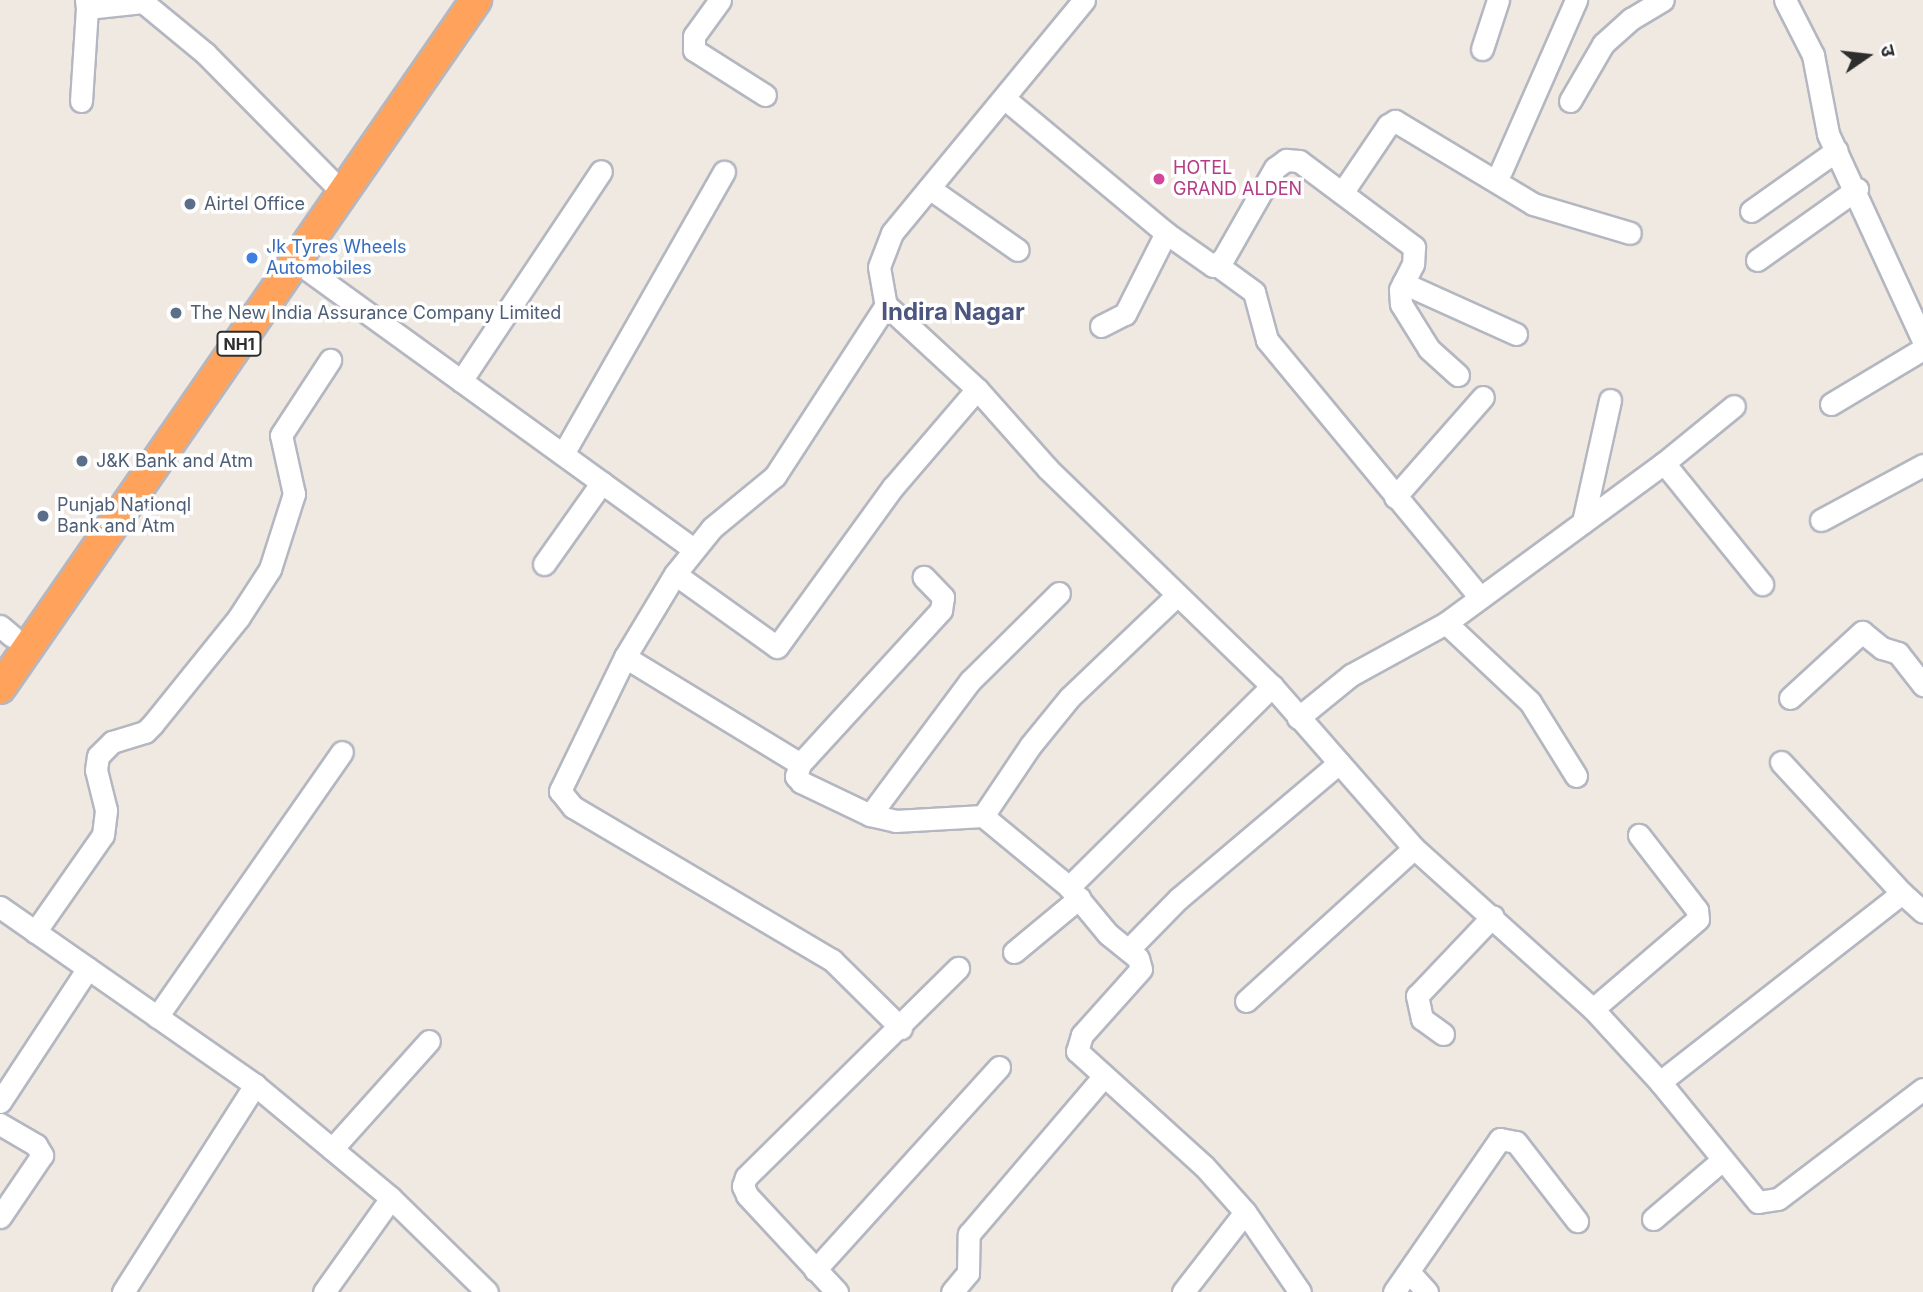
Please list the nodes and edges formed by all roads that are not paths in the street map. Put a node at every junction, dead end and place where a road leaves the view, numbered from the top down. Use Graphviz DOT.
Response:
graph roads {
  1 [pos="459,0"];
  2 [pos="476,0"];
  3 [pos="720,0"];
  4 [pos="1084,0"];
  5 [pos="1498,0"];
  6 [pos="1576,0"];
  7 [pos="1663,0"];
  8 [pos="1785,0"];
  9 [pos="87,4"];
  10 [pos="1482,49"];
  11 [pos="765,95"];
  12 [pos="1004,98"];
  13 [pos="81,101"];
  14 [pos="1570,101"];
  15 [pos="1837,150"];
  16 [pos="601,171"];
  17 [pos="724,172"];
  18 [pos="1501,172"];
  19 [pos="334,184"];
  20 [pos="929,188"];
  21 [pos="1857,189"];
  22 [pos="1342,193"];
  23 [pos="1751,211"];
  24 [pos="1166,233"];
  25 [pos="1630,233"];
  26 [pos="1018,250"];
  27 [pos="1757,260"];
  28 [pos="297,262"];
  29 [pos="1217,265"];
  30 [pos="1403,283"];
  31 [pos="887,305"];
  32 [pos="1101,326"];
  33 [pos="1516,334"];
  34 [pos="1923,341"];
  35 [pos="1923,349"];
  36 [pos="330,359"];
  37 [pos="1458,375"];
  38 [pos="461,381"];
  39 [pos="978,390"];
  40 [pos="1483,397"];
  41 [pos="1610,400"];
  42 [pos="1831,404"];
  43 [pos="1734,406"];
  44 [pos="563,454"];
  45 [pos="1664,463"];
  46 [pos="1923,465"];
  47 [pos="601,482"];
  48 [pos="1395,497"];
  49 [pos="1821,520"];
  50 [pos="1583,522"];
  51 [pos="693,549"];
  52 [pos="544,564"];
  53 [pos="675,573"];
  54 [pos="924,577"];
  55 [pos="1762,584"];
  56 [pos="1059,593"];
  57 [pos="1177,595"];
  58 [pos="1479,596"];
  59 [pos="1446,623"];
  60 [pos="4,639"];
  61 [pos="625,657"];
  62 [pos="1923,685"];
  63 [pos="1272,686"];
  64 [pos="0,688"];
  65 [pos="1790,698"];
  66 [pos="1298,718"];
  67 [pos="342,752"];
  68 [pos="1781,762"];
  69 [pos="1339,763"];
  70 [pos="800,764"];
  71 [pos="1576,776"];
  72 [pos="870,815"];
  73 [pos="983,816"];
  74 [pos="1639,835"];
  75 [pos="1414,848"];
  76 [pos="1074,893"];
  77 [pos="1902,893"];
  78 [pos="0,907"];
  79 [pos="1923,912"];
  80 [pos="1493,916"];
  81 [pos="35,932"];
  82 [pos="1129,949"];
  83 [pos="1014,952"];
  84 [pos="88,968"];
  85 [pos="958,968"];
  86 [pos="1246,1001"];
  87 [pos="1593,1009"];
  88 [pos="157,1017"];
  89 [pos="901,1028"];
  90 [pos="1443,1034"];
  91 [pos="429,1041"];
  92 [pos="999,1067"];
  93 [pos="1103,1077"];
  94 [pos="1660,1082"];
  95 [pos="255,1085"];
  96 [pos="1923,1089"];
  97 [pos="0,1102"];
  98 [pos="0,1124"];
  99 [pos="332,1149"];
  100 [pos="1723,1160"];
  101 [pos="391,1198"];
  102 [pos="1245,1212"];
  103 [pos="0,1217"];
  104 [pos="1653,1219"];
  105 [pos="1577,1221"];
  106 [pos="815,1270"];
  107 [pos="1409,1272"];
  108 [pos="123,1292"];
  109 [pos="324,1292"];
  110 [pos="487,1292"];
  111 [pos="837,1292"];
  112 [pos="952,1292"];
  113 [pos="1183,1292"];
  114 [pos="1300,1292"];
  115 [pos="1394,1292"];
  116 [pos="1427,1292"];
  1 -- 19 [label="highway, NH1"];
  2 -- 28 [label="highway, NH1"];
  3 -- 11 [label="street"];
  4 -- 12 [label="street"];
  5 -- 10 [label="street"];
  6 -- 18 [label="street"];
  7 -- 14 [label="street"];
  8 -- 15 [label="street"];
  9 -- 13 [label="street"];
  9 -- 19 [label="street"];
  12 -- 20 [label="street"];
  12 -- 24 [label="street"];
  15 -- 21 [label="street"];
  15 -- 23 [label="street"];
  16 -- 38 [label="street"];
  17 -- 44 [label="street"];
  19 -- 60 [label="highway, NH1"];
  20 -- 26 [label="street"];
  20 -- 31 [label="street"];
  21 -- 27 [label="street"];
  21 -- 34 [label="street"];
  22 -- 25 [label="street"];
  22 -- 29 [label="street"];
  22 -- 30 [label="street"];
  24 -- 29 [label="street"];
  24 -- 32 [label="street"];
  28 -- 38 [label="street"];
  28 -- 64 [label="highway, NH1"];
  29 -- 48 [label="street"];
  30 -- 33 [label="street"];
  30 -- 37 [label="street"];
  31 -- 39 [label="street"];
  31 -- 51 [label="street"];
  35 -- 42 [label="street"];
  36 -- 81 [label="street"];
  38 -- 44 [label="street"];
  39 -- 53 [label="street"];
  39 -- 57 [label="street"];
  40 -- 48 [label="street"];
  41 -- 50 [label="street"];
  43 -- 45 [label="street"];
  44 -- 47 [label="street"];
  45 -- 50 [label="street"];
  45 -- 55 [label="street"];
  46 -- 49 [label="street"];
  47 -- 51 [label="street"];
  47 -- 52 [label="street"];
  48 -- 58 [label="street"];
  50 -- 58 [label="street"];
  51 -- 53 [label="street"];
  53 -- 61 [label="street"];
  54 -- 70 [label="street"];
  56 -- 72 [label="street"];
  57 -- 63 [label="street"];
  57 -- 73 [label="street"];
  58 -- 59 [label="street"];
  59 -- 66 [label="street"];
  59 -- 71 [label="street"];
  61 -- 70 [label="street"];
  61 -- 89 [label="street"];
  62 -- 65 [label="street"];
  63 -- 66 [label="street"];
  63 -- 76 [label="street"];
  66 -- 69 [label="street"];
  67 -- 88 [label="street"];
  68 -- 77 [label="street"];
  69 -- 75 [label="street"];
  69 -- 82 [label="street"];
  70 -- 72 [label="street"];
  72 -- 73 [label="street"];
  73 -- 76 [label="street"];
  74 -- 87 [label="street"];
  75 -- 80 [label="street"];
  75 -- 86 [label="street"];
  76 -- 82 [label="street"];
  76 -- 83 [label="street"];
  77 -- 79 [label="street"];
  77 -- 94 [label="street"];
  78 -- 81 [label="street"];
  80 -- 87 [label="street"];
  80 -- 90 [label="street"];
  81 -- 84 [label="street"];
  82 -- 93 [label="street"];
  84 -- 88 [label="street"];
  84 -- 97 [label="street"];
  85 -- 89 [label="street"];
  87 -- 94 [label="street"];
  88 -- 95 [label="street"];
  89 -- 106 [label="street"];
  91 -- 99 [label="street"];
  92 -- 106 [label="street"];
  93 -- 102 [label="street"];
  93 -- 112 [label="street"];
  94 -- 100 [label="street"];
  95 -- 99 [label="street"];
  95 -- 108 [label="street"];
  96 -- 100 [label="street"];
  98 -- 103 [label="street"];
  99 -- 101 [label="street"];
  100 -- 104 [label="street"];
  101 -- 109 [label="street"];
  101 -- 110 [label="street"];
  102 -- 113 [label="street"];
  102 -- 114 [label="street"];
  105 -- 107 [label="street"];
  106 -- 111 [label="street"];
  107 -- 115 [label="street"];
  107 -- 116 [label="street"];
}
